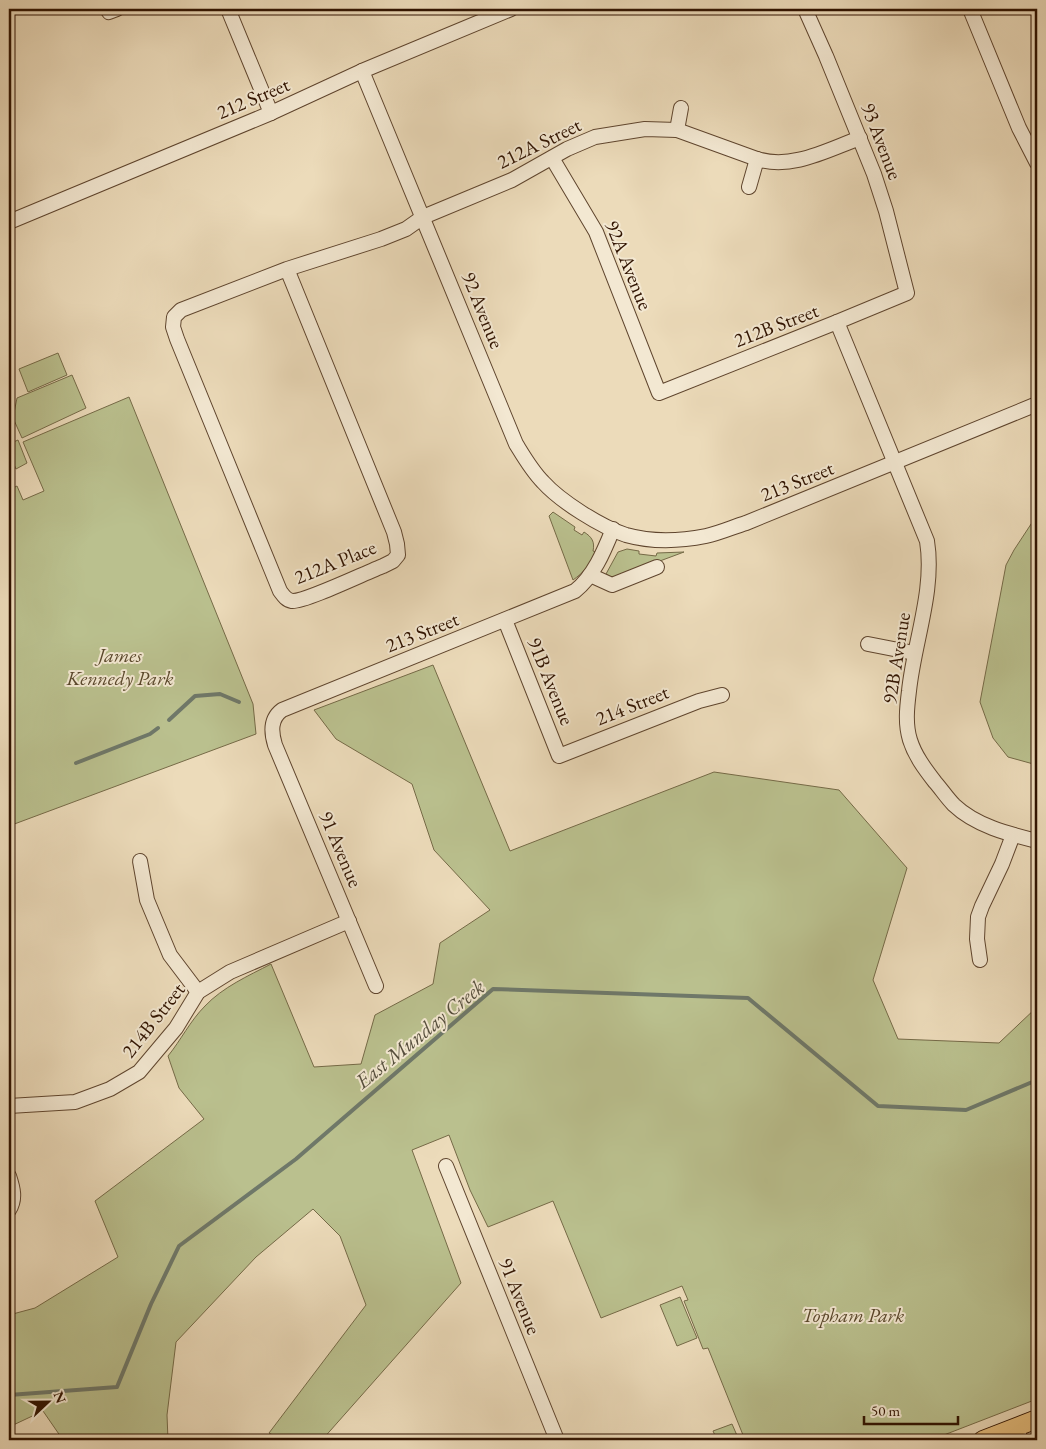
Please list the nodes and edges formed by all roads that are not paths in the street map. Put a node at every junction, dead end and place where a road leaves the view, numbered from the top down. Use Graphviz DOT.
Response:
graph roads {
  1 [pos="228,9"];
  2 [pos="511,9"];
  3 [pos="805,9"];
  4 [pos="970,9"];
  5 [pos="362,71"];
  6 [pos="682,108"];
  7 [pos="271,113"];
  8 [pos="678,130"];
  9 [pos="860,138"];
  10 [pos="552,158"];
  11 [pos="756,160"];
  12 [pos="1037,163"];
  13 [pos="749,186"];
  14 [pos="424,217"];
  15 [pos="9,222"];
  16 [pos="287,269"];
  17 [pos="907,293"];
  18 [pos="837,322"];
  19 [pos="659,392"];
  20 [pos="1037,404"];
  21 [pos="894,463"];
  22 [pos="613,529"];
  23 [pos="657,567"];
  24 [pos="590,576"];
  25 [pos="505,620"];
  26 [pos="868,644"];
  27 [pos="914,653"];
  28 [pos="722,695"];
  29 [pos="272,726"];
  30 [pos="559,756"];
  31 [pos="1013,835"];
  32 [pos="1037,841"];
  33 [pos="140,862"];
  34 [pos="349,921"];
  35 [pos="980,960"];
  36 [pos="376,986"];
  37 [pos="198,992"];
  38 [pos="9,1106"];
  39 [pos="446,1166"];
  40 [pos="9,1176"];
  41 [pos="9,1210"];
  42 [pos="1037,1419"];
  43 [pos="1018,1434"];
  44 [pos="557,1440"];
  45 [pos="983,1440"];
  1 -- 7 [label="street"];
  2 -- 5 [label="street, 212 Street"];
  3 -- 9 [label="street, 93 Avenue"];
  4 -- 12 [label="street"];
  5 -- 7 [label="street, 212 Street"];
  5 -- 14 [label="street, 92 Avenue"];
  6 -- 8 [label="street"];
  7 -- 15 [label="street, 212 Street"];
  8 -- 10 [label="street, 212A Street"];
  8 -- 11 [label="street, 212A Street"];
  9 -- 11 [label="street, 212A Street"];
  9 -- 17 [label="street, 93 Avenue"];
  10 -- 14 [label="street, 212A Street"];
  10 -- 19 [label="street, 92A Avenue"];
  11 -- 13 [label="street"];
  14 -- 16 [label="street, 212A Place"];
  14 -- 22 [label="street, 92 Avenue"];
  16 -- 16 [label="street, 212A Place"];
  17 -- 18 [label="street, 212B Street"];
  18 -- 19 [label="street, 212B Street"];
  18 -- 21 [label="street, 92B Avenue"];
  20 -- 21 [label="street, 213 Street"];
  21 -- 22 [label="street, 213 Street"];
  21 -- 27 [label="street, 92B Avenue"];
  22 -- 24 [label="street, 213 Street"];
  23 -- 24 [label="street"];
  24 -- 25 [label="street, 213 Street"];
  25 -- 29 [label="street, 213 Street"];
  25 -- 30 [label="street, 91B Avenue"];
  26 -- 27 [label="street"];
  27 -- 31 [label="street, 92B Avenue"];
  28 -- 30 [label="street, 214 Street"];
  29 -- 34 [label="street, 91 Avenue"];
  31 -- 32 [label="street"];
  31 -- 35 [label="street"];
  33 -- 37 [label="street"];
  34 -- 36 [label="street, 91 Avenue"];
  34 -- 37 [label="street, 214B Street"];
  37 -- 38 [label="street, 214B Street"];
  39 -- 44 [label="street, 91 Avenue"];
  40 -- 41 [label="street"];
  42 -- 43 [label="main road"];
  43 -- 45 [label="main road"];
}
